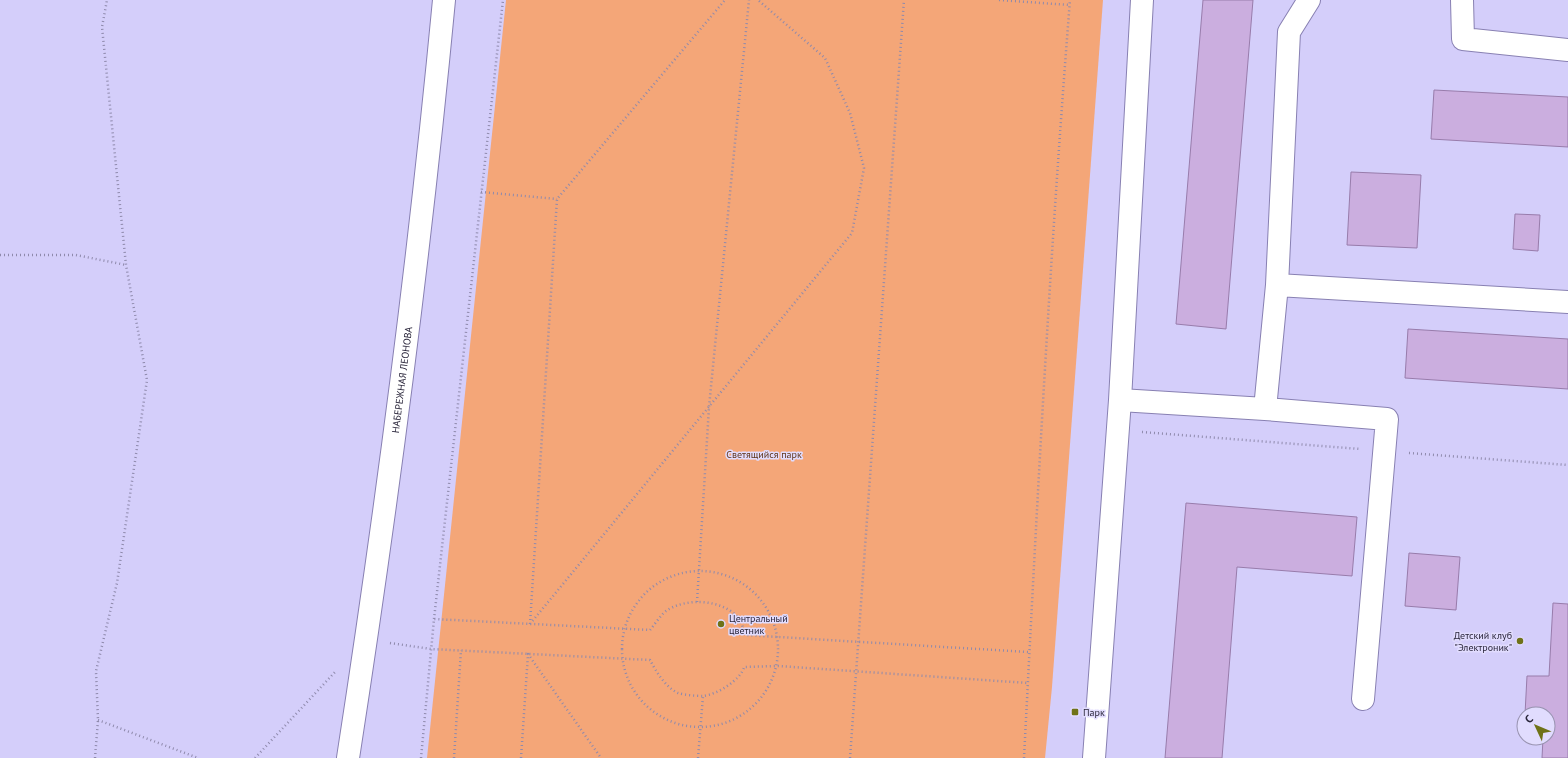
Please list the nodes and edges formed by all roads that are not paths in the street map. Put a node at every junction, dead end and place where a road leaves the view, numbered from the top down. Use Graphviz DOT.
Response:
graph roads {
  1 [pos="444,0"];
  2 [pos="1142,0"];
  3 [pos="1308,0"];
  4 [pos="1462,0"];
  5 [pos="1568,50"];
  6 [pos="1277,286"];
  7 [pos="1568,302"];
  8 [pos="1120,400"];
  9 [pos="1265,409"];
  10 [pos="1363,699"];
  11 [pos="348,758"];
  12 [pos="1094,758"];
  1 -- 11 [label="main road, НАБЕРЕЖНАЯ ЛЕОНОВА"];
  2 -- 8 [label="main road"];
  3 -- 6 [label="main road"];
  4 -- 5 [label="main road"];
  6 -- 7 [label="main road"];
  6 -- 9 [label="main road"];
  8 -- 9 [label="main road"];
  8 -- 12 [label="main road"];
  9 -- 10 [label="main road"];
}
